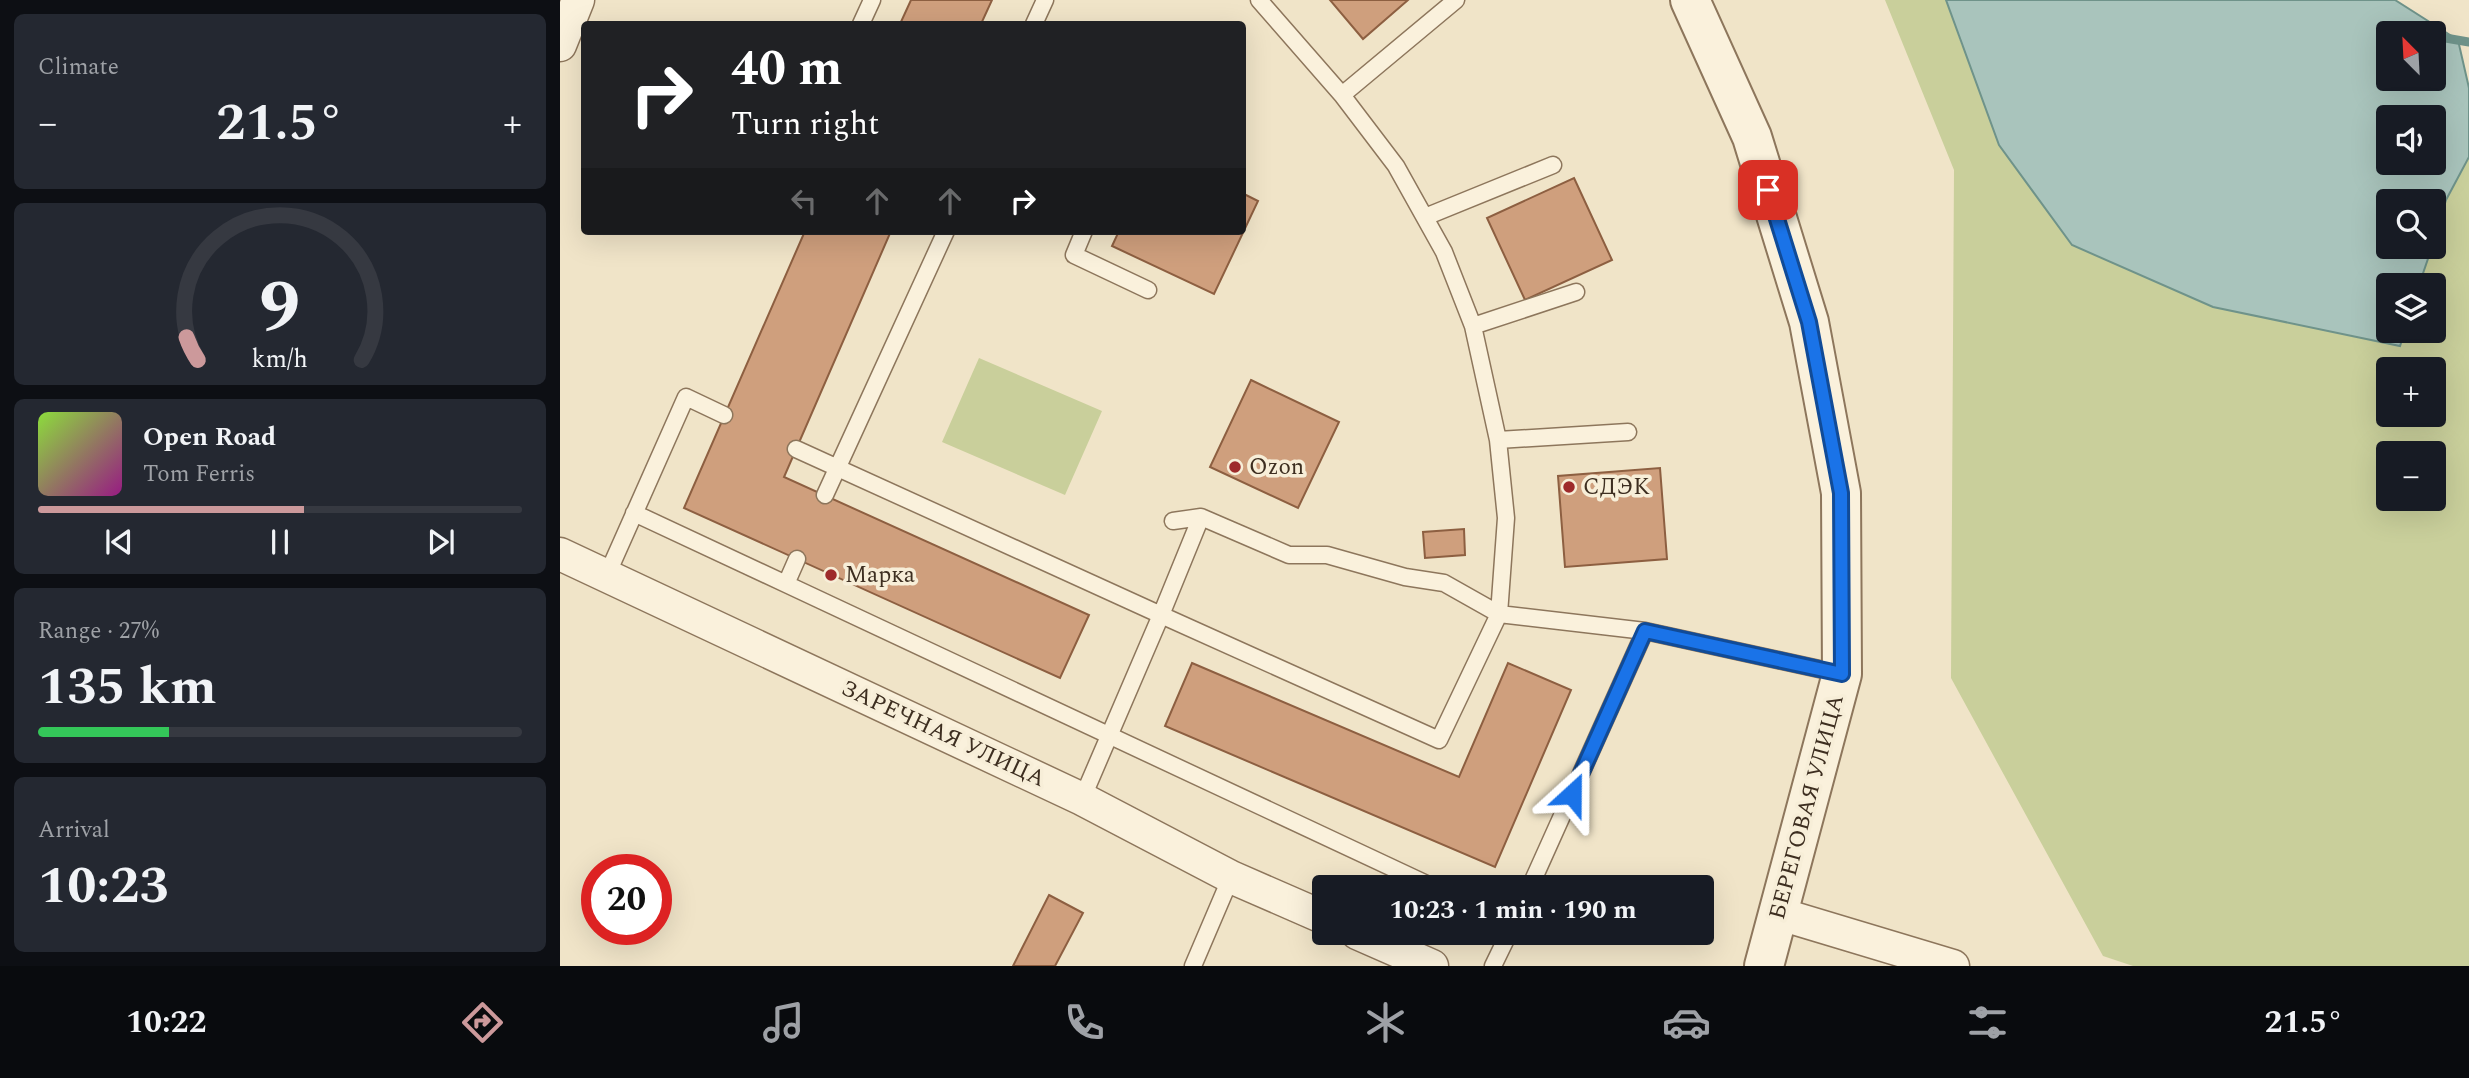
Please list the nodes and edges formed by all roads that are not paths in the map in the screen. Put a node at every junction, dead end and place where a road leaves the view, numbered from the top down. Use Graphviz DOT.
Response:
graph roads {
  1 [pos="578,0"];
  2 [pos="872,0"];
  3 [pos="1045,0"];
  4 [pos="1259,0"];
  5 [pos="1456,0"];
  6 [pos="1690,0"];
  7 [pos="862,21"];
  8 [pos="1035,21"];
  9 [pos="560,45"];
  10 [pos="1342,95"];
  11 [pos="1553,164"];
  12 [pos="1425,217"];
  13 [pos="944,235"];
  14 [pos="1082,235"];
  15 [pos="1148,290"];
  16 [pos="1576,292"];
  17 [pos="1473,326"];
  18 [pos="724,415"];
  19 [pos="1628,432"];
  20 [pos="1498,440"];
  21 [pos="796,449"];
  22 [pos="838,468"];
  23 [pos="825,495"];
  24 [pos="634,513"];
  25 [pos="1201,517"];
  26 [pos="1173,521"];
  27 [pos="560,554"];
  28 [pos="797,559"];
  29 [pos="607,575"];
  30 [pos="786,584"];
  31 [pos="1499,614"];
  32 [pos="1161,615"];
  33 [pos="1645,631"];
  34 [pos="1842,674"];
  35 [pos="1109,735"];
  36 [pos="1082,799"];
  37 [pos="1407,875"];
  38 [pos="1535,875"];
  39 [pos="1231,877"];
  40 [pos="1312,912"];
  41 [pos="1780,914"];
  42 [pos="1384,945"];
  43 [pos="1503,945"];
  44 [pos="1193,966"];
  45 [pos="1432,966"];
  46 [pos="1493,966"];
  47 [pos="1764,966"];
  48 [pos="1953,966"];
  1 -- 9 [label="street"];
  2 -- 7 [label="lane"];
  3 -- 8 [label="lane"];
  4 -- 10 [label="lane"];
  5 -- 10 [label="lane"];
  6 -- 34 [label="street, БЕРЕГОВАЯ УЛИЦА"];
  10 -- 12 [label="lane"];
  11 -- 12 [label="lane"];
  12 -- 17 [label="lane"];
  13 -- 22 [label="lane"];
  14 -- 15 [label="lane"];
  16 -- 17 [label="lane"];
  17 -- 20 [label="lane"];
  18 -- 24 [label="lane"];
  19 -- 20 [label="lane"];
  20 -- 31 [label="lane"];
  21 -- 22 [label="lane"];
  22 -- 23 [label="lane"];
  22 -- 32 [label="lane"];
  24 -- 29 [label="lane"];
  24 -- 30 [label="lane"];
  25 -- 26 [label="lane"];
  25 -- 31 [label="lane"];
  25 -- 32 [label="lane"];
  27 -- 29 [label="street, ЗАРЕЧНАЯ УЛИЦА"];
  28 -- 30 [label="lane"];
  29 -- 36 [label="street, ЗАРЕЧНАЯ УЛИЦА"];
  30 -- 35 [label="lane"];
  31 -- 32 [label="lane"];
  31 -- 33 [label="lane"];
  32 -- 35 [label="lane"];
  33 -- 34 [label="lane"];
  33 -- 38 [label="lane"];
  34 -- 41 [label="street, БЕРЕГОВАЯ УЛИЦА"];
  35 -- 36 [label="lane"];
  35 -- 37 [label="lane"];
  36 -- 39 [label="street, ЗАРЕЧНАЯ УЛИЦА"];
  39 -- 40 [label="street, ЗАРЕЧНАЯ УЛИЦА"];
  39 -- 44 [label="lane"];
  41 -- 47 [label="street, БЕРЕГОВАЯ УЛИЦА"];
  41 -- 48 [label="street"];
  42 -- 45 [label="street"];
  43 -- 46 [label="lane"];
}
